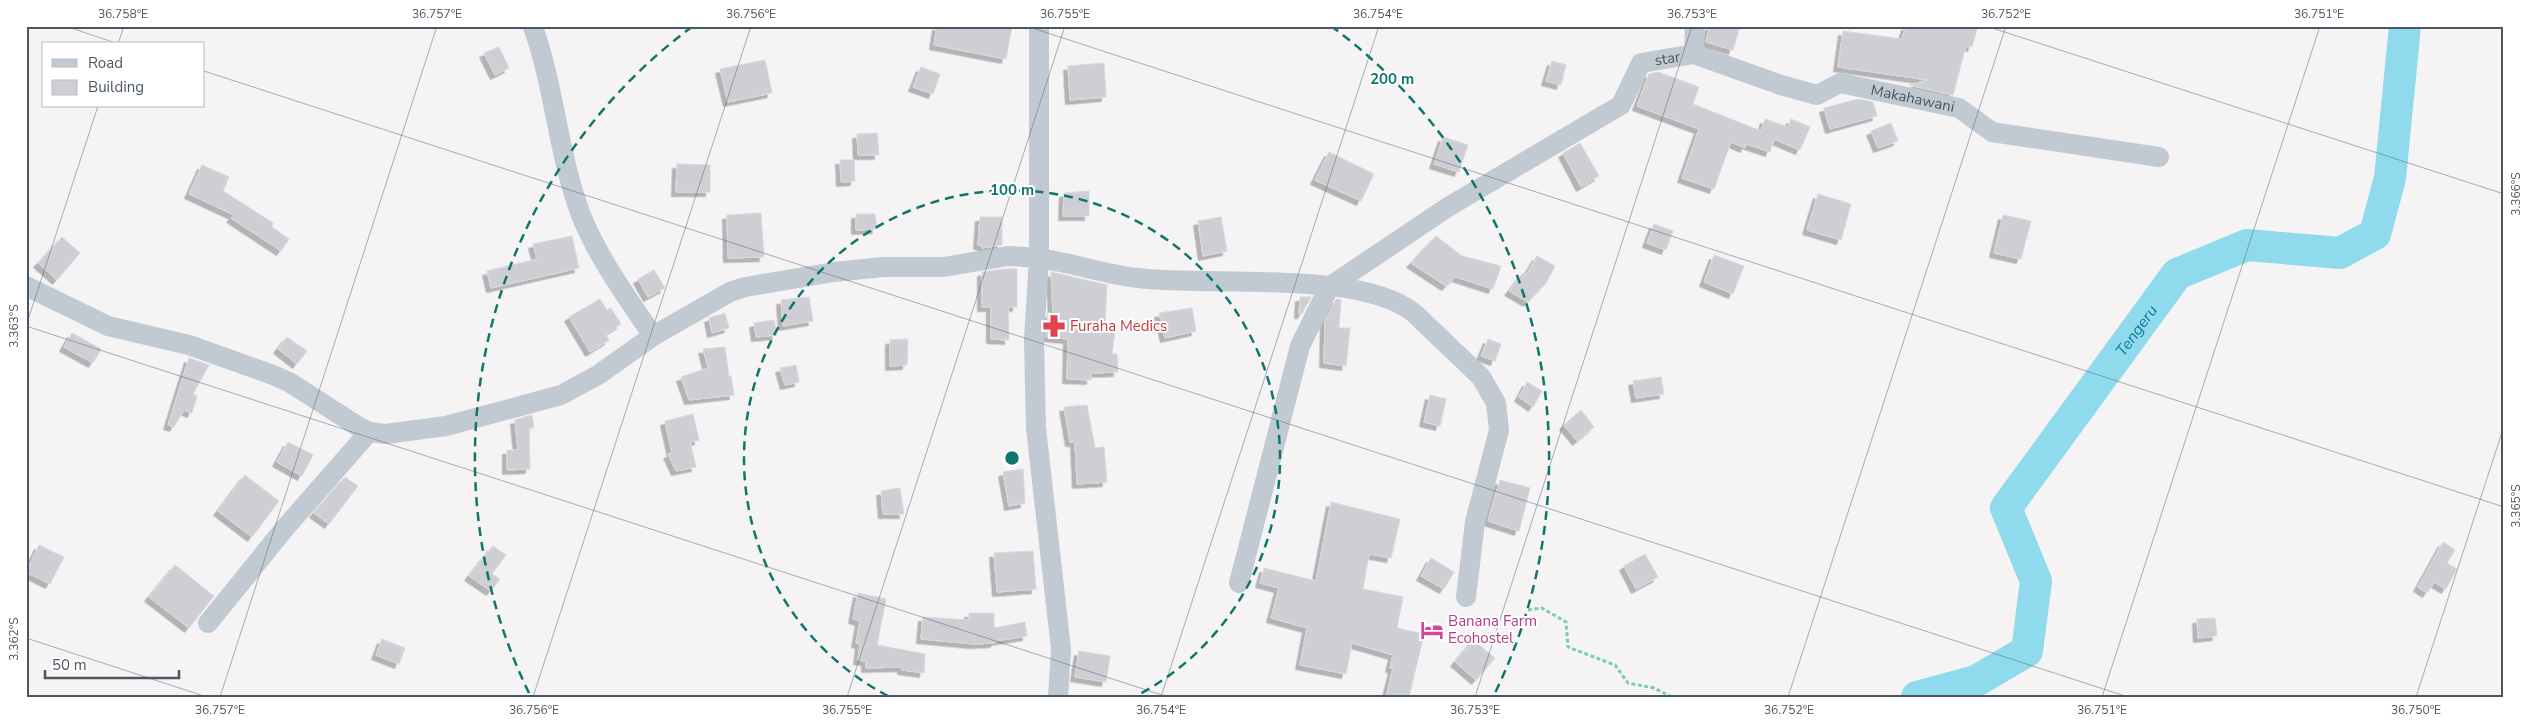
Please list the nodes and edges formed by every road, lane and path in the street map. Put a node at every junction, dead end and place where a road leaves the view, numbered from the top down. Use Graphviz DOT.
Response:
graph roads {
  1 [pos="1039,26"];
  2 [pos="1695,26"];
  3 [pos="533,27"];
  4 [pos="1694,54"];
  5 [pos="2159,157"];
  6 [pos="1039,258"];
  7 [pos="26,286"];
  8 [pos="1329,287"];
  9 [pos="653,336"];
  10 [pos="370,432"];
  11 [pos="1239,583"];
  12 [pos="1466,597"];
  13 [pos="1528,610"];
  14 [pos="208,623"];
  15 [pos="1058,697"];
  16 [pos="1672,697"];
  1 -- 6 [label="street"];
  2 -- 4 [label="street"];
  3 -- 9 [label="street"];
  4 -- 5 [label="street, Makahawani"];
  4 -- 8 [label="street, star"];
  6 -- 8 [label="street"];
  6 -- 9 [label="street"];
  6 -- 15 [label="street"];
  7 -- 10 [label="street"];
  8 -- 11 [label="street"];
  8 -- 12 [label="street"];
  9 -- 10 [label="street"];
  10 -- 14 [label="street"];
  13 -- 16 [label="path"];
}
